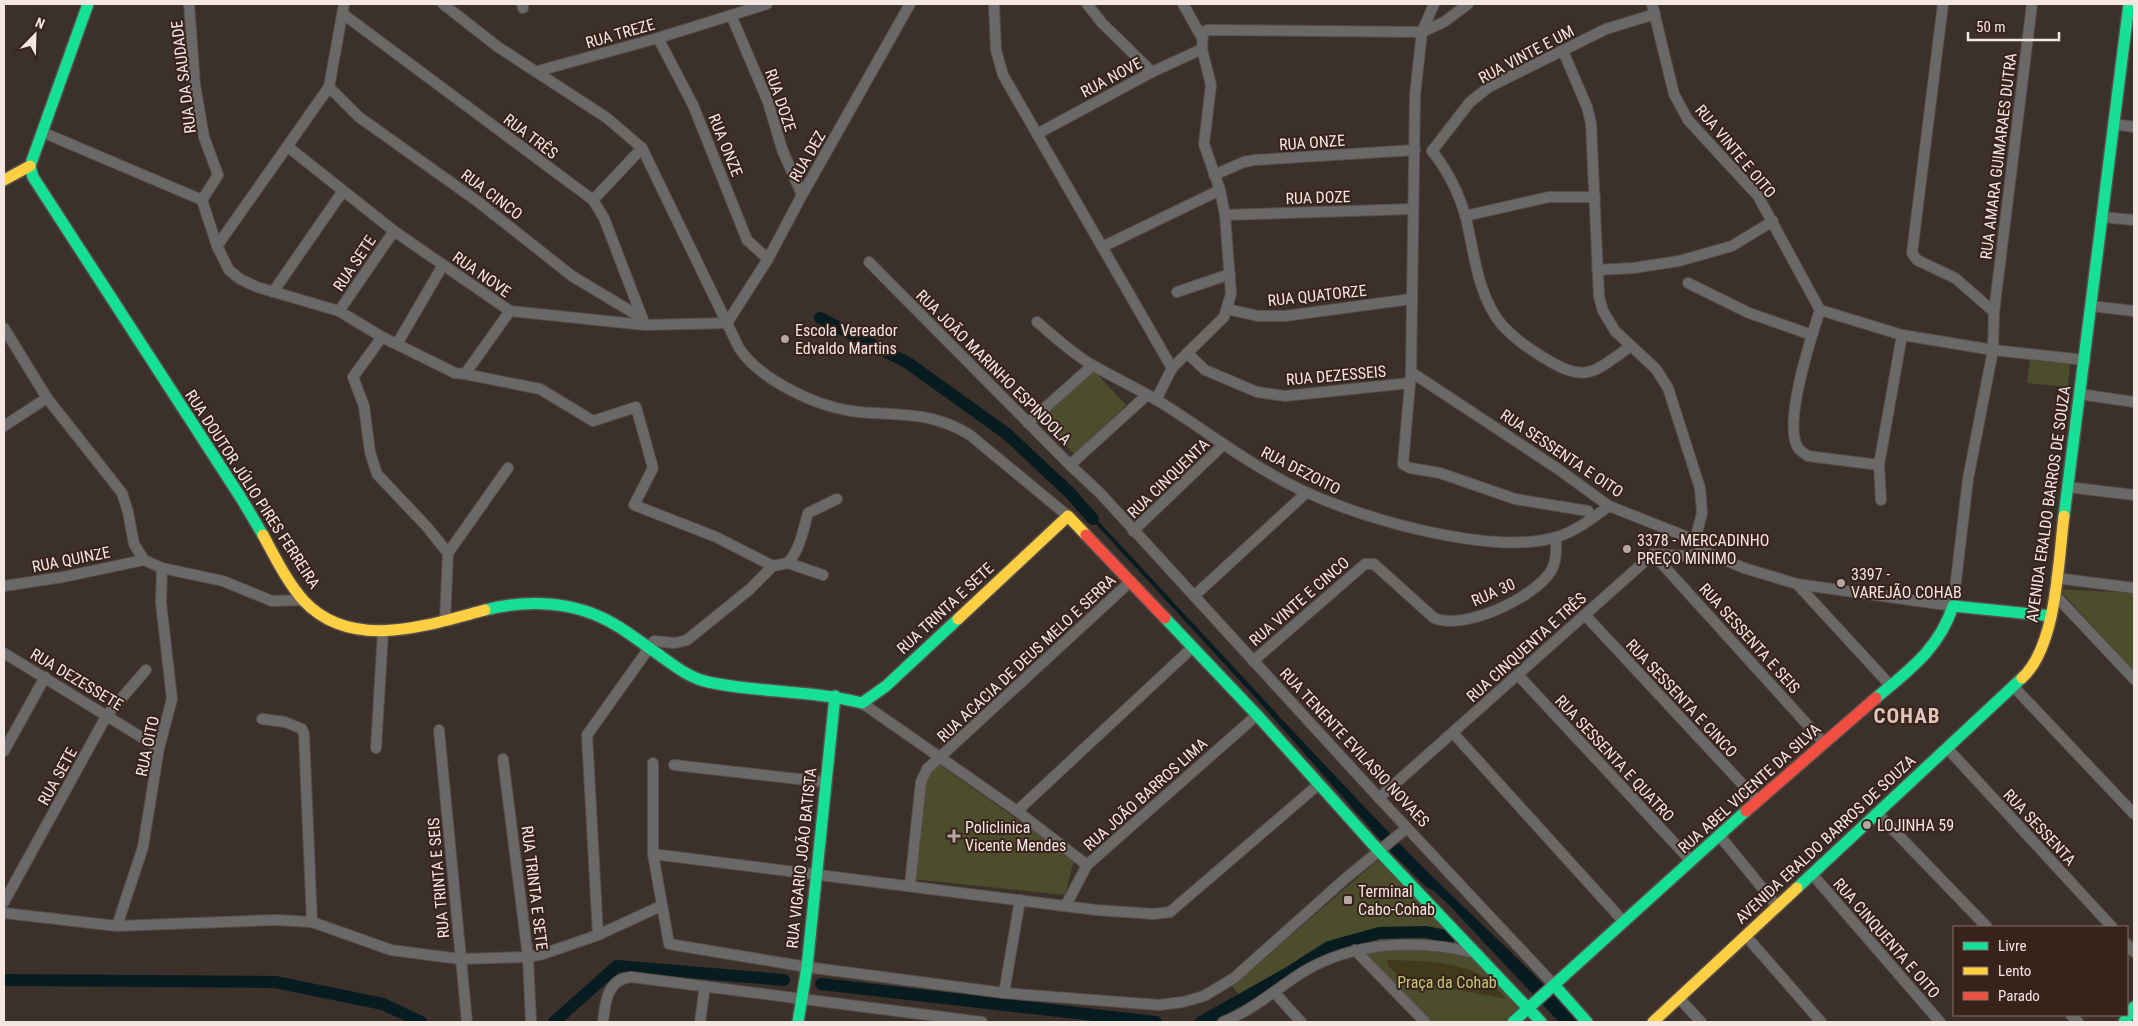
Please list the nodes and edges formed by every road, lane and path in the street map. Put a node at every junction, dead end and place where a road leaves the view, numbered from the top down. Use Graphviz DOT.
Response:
graph roads {
  1 [pos="88,4"];
  2 [pos="189,4"];
  3 [pos="443,4"];
  4 [pos="767,4"];
  5 [pos="910,4"];
  6 [pos="994,4"];
  7 [pos="1087,4"];
  8 [pos="1183,4"];
  9 [pos="1434,4"];
  10 [pos="1468,4"];
  11 [pos="1943,4"];
  12 [pos="2032,4"];
  13 [pos="2129,4"];
  14 [pos="1652,7"];
  15 [pos="343,9"];
  16 [pos="731,16"];
  17 [pos="1422,32"];
  18 [pos="1202,34"];
  19 [pos="658,38"];
  20 [pos="1202,49"];
  21 [pos="1563,51"];
  22 [pos="538,71"];
  23 [pos="1152,72"];
  24 [pos="329,87"];
  25 [pos="2114,124"];
  26 [pos="2134,127"];
  27 [pos="42,132"];
  28 [pos="1036,134"];
  29 [pos="288,147"];
  30 [pos="642,148"];
  31 [pos="1432,151"];
  32 [pos="1415,152"];
  33 [pos="30,166"];
  34 [pos="1214,175"];
  35 [pos="4,180"];
  36 [pos="1220,190"];
  37 [pos="343,191"];
  38 [pos="802,195"];
  39 [pos="1595,197"];
  40 [pos="202,200"];
  41 [pos="593,200"];
  42 [pos="1412,208"];
  43 [pos="1225,215"];
  44 [pos="1465,216"];
  45 [pos="2101,217"];
  46 [pos="2134,220"];
  47 [pos="1773,221"];
  48 [pos="394,231"];
  49 [pos="217,246"];
  50 [pos="1102,247"];
  51 [pos="768,259"];
  52 [pos="869,262"];
  53 [pos="444,265"];
  54 [pos="1597,270"];
  55 [pos="1230,274"];
  56 [pos="1688,283"];
  57 [pos="273,292"];
  58 [pos="1177,292"];
  59 [pos="1411,300"];
  60 [pos="2091,306"];
  61 [pos="1227,309"];
  62 [pos="1820,310"];
  63 [pos="510,311"];
  64 [pos="2134,311"];
  65 [pos="339,312"];
  66 [pos="1994,312"];
  67 [pos="643,322"];
  68 [pos="1037,322"];
  69 [pos="727,323"];
  70 [pos="4,328"];
  71 [pos="1812,335"];
  72 [pos="1902,335"];
  73 [pos="382,337"];
  74 [pos="397,344"];
  75 [pos="1631,346"];
  76 [pos="1993,350"];
  77 [pos="1187,353"];
  78 [pos="2085,360"];
  79 [pos="1092,366"];
  80 [pos="1172,368"];
  81 [pos="1410,372"];
  82 [pos="465,374"];
  83 [pos="1410,383"];
  84 [pos="2079,394"];
  85 [pos="47,398"];
  86 [pos="1151,398"];
  87 [pos="2134,402"];
  88 [pos="1028,423"];
  89 [pos="4,426"];
  90 [pos="1223,446"];
  91 [pos="1879,465"];
  92 [pos="1070,466"];
  93 [pos="508,468"];
  94 [pos="2067,487"];
  95 [pos="1100,493"];
  96 [pos="1306,493"];
  97 [pos="2134,495"];
  98 [pos="837,498"];
  99 [pos="1881,500"];
  100 [pos="1609,506"];
  101 [pos="1588,511"];
  102 [pos="1068,516"];
  103 [pos="1134,531"];
  104 [pos="1556,537"];
  105 [pos="1695,540"];
  106 [pos="1707,552"];
  107 [pos="448,553"];
  108 [pos="1653,554"];
  109 [pos="144,560"];
  110 [pos="788,563"];
  111 [pos="1365,564"];
  112 [pos="773,566"];
  113 [pos="162,568"];
  114 [pos="823,576"];
  115 [pos="2056,578"];
  116 [pos="1132,581"];
  117 [pos="1797,584"];
  118 [pos="4,586"];
  119 [pos="2134,588"];
  120 [pos="2054,594"];
  121 [pos="1194,596"];
  122 [pos="303,600"];
  123 [pos="1953,606"];
  124 [pos="1585,615"];
  125 [pos="2051,616"];
  126 [pos="445,621"];
  127 [pos="383,632"];
  128 [pos="1193,647"];
  129 [pos="650,648"];
  130 [pos="4,653"];
  131 [pos="1253,661"];
  132 [pos="146,670"];
  133 [pos="1518,675"];
  134 [pos="46,677"];
  135 [pos="2134,679"];
  136 [pos="1890,685"];
  137 [pos="2013,686"];
  138 [pos="835,696"];
  139 [pos="862,703"];
  140 [pos="107,715"];
  141 [pos="1257,715"];
  142 [pos="262,719"];
  143 [pos="439,730"];
  144 [pos="1453,733"];
  145 [pos="1824,743"];
  146 [pos="159,748"];
  147 [pos="376,748"];
  148 [pos="1947,748"];
  149 [pos="4,751"];
  150 [pos="940,758"];
  151 [pos="503,759"];
  152 [pos="653,763"];
  153 [pos="674,765"];
  154 [pos="825,782"];
  155 [pos="1319,784"];
  156 [pos="1379,798"];
  157 [pos="1758,801"];
  158 [pos="1018,811"];
  159 [pos="1877,813"];
  160 [pos="2134,814"];
  161 [pos="1407,828"];
  162 [pos="1720,835"];
  163 [pos="1382,849"];
  164 [pos="653,854"];
  165 [pos="1691,861"];
  166 [pos="1087,865"];
  167 [pos="1812,874"];
  168 [pos="817,875"];
  169 [pos="910,885"];
  170 [pos="1020,900"];
  171 [pos="4,902"];
  172 [pos="1066,905"];
  173 [pos="661,906"];
  174 [pos="1777,906"];
  175 [pos="4,913"];
  176 [pos="312,922"];
  177 [pos="1624,922"];
  178 [pos="117,926"];
  179 [pos="1986,926"];
  180 [pos="2111,926"];
  181 [pos="598,935"];
  182 [pos="1746,936"];
  183 [pos="1355,950"];
  184 [pos="1478,953"];
  185 [pos="528,957"];
  186 [pos="460,959"];
  187 [pos="807,967"];
  188 [pos="705,986"];
  189 [pos="1553,988"];
  190 [pos="1274,992"];
  191 [pos="1004,993"];
  192 [pos="1679,998"];
  193 [pos="801,1000"];
  194 [pos="1533,1005"];
  195 [pos="2134,1007"];
  196 [pos="467,1022"];
  197 [pos="531,1022"];
  198 [pos="603,1022"];
  199 [pos="700,1022"];
  200 [pos="798,1022"];
  201 [pos="982,1022"];
  202 [pos="1223,1022"];
  203 [pos="1301,1022"];
  204 [pos="1425,1022"];
  205 [pos="1513,1022"];
  206 [pos="1541,1022"];
  207 [pos="1587,1022"];
  208 [pos="1652,1022"];
  209 [pos="1701,1022"];
  210 [pos="1821,1022"];
  211 [pos="1940,1022"];
  212 [pos="2124,1022"];
  1 -- 27 [label="street"];
  2 -- 40 [label="street, RUA DA SAUDADE"];
  3 -- 22 [label="street"];
  4 -- 16 [label="street, RUA TREZE"];
  5 -- 38 [label="street, RUA DEZ"];
  6 -- 28 [label="street"];
  7 -- 23 [label="street"];
  8 -- 18 [label="street"];
  9 -- 17 [label="street"];
  10 -- 17 [label="street"];
  11 -- 66 [label="street"];
  12 -- 66 [label="street, RUA AMARA GUIMARAES DUTRA"];
  13 -- 25 [label="street, AVENIDA ERALDO BARROS DE SOUZA"];
  14 -- 21 [label="street, RUA VINTE E UM"];
  14 -- 47 [label="street, RUA VINTE E OITO"];
  15 -- 24 [label="street"];
  15 -- 41 [label="street, RUA TRÊS"];
  16 -- 19 [label="street, RUA TREZE"];
  16 -- 38 [label="street, RUA DOZE"];
  17 -- 18 [label="street"];
  17 -- 32 [label="street"];
  18 -- 20 [label="street"];
  19 -- 22 [label="street, RUA TREZE"];
  19 -- 51 [label="street, RUA ONZE"];
  20 -- 23 [label="street, RUA NOVE"];
  20 -- 34 [label="street"];
  21 -- 31 [label="street, RUA VINTE E UM"];
  21 -- 39 [label="street"];
  22 -- 30 [label="street"];
  23 -- 28 [label="street, RUA NOVE"];
  24 -- 29 [label="street"];
  24 -- 67 [label="street, RUA CINCO"];
  25 -- 26 [label="street"];
  25 -- 45 [label="street, AVENIDA ERALDO BARROS DE SOUZA"];
  27 -- 33 [label="street"];
  27 -- 40 [label="street"];
  28 -- 50 [label="street"];
  29 -- 37 [label="street, RUA NOVE"];
  29 -- 49 [label="street"];
  30 -- 41 [label="street"];
  30 -- 69 [label="street"];
  31 -- 32 [label="street, RUA ONZE"];
  31 -- 44 [label="street"];
  32 -- 34 [label="street, RUA ONZE"];
  32 -- 42 [label="street"];
  33 -- 35 [label="street"];
  33 -- 122 [label="street, RUA DOUTOR JÚLIO PIRES FERREIRA"];
  34 -- 36 [label="street"];
  36 -- 43 [label="street"];
  36 -- 50 [label="street"];
  37 -- 48 [label="street, RUA NOVE"];
  37 -- 57 [label="street"];
  38 -- 51 [label="street, RUA DEZ"];
  39 -- 44 [label="street"];
  39 -- 54 [label="street"];
  40 -- 49 [label="street"];
  41 -- 67 [label="street, RUA TRÊS"];
  42 -- 43 [label="street, RUA DOZE"];
  42 -- 59 [label="street"];
  43 -- 55 [label="street"];
  44 -- 75 [label="street"];
  45 -- 46 [label="street"];
  45 -- 60 [label="street, AVENIDA ERALDO BARROS DE SOUZA"];
  47 -- 54 [label="street"];
  47 -- 62 [label="street, RUA VINTE E OITO"];
  48 -- 53 [label="street, RUA NOVE"];
  48 -- 65 [label="street, RUA SETE"];
  49 -- 57 [label="street"];
  50 -- 80 [label="street"];
  51 -- 69 [label="street, RUA DEZ"];
  52 -- 88 [label="street, RUA JOÃO MARINHO ESPINDOLA"];
  53 -- 63 [label="street, RUA NOVE"];
  53 -- 74 [label="street"];
  54 -- 75 [label="street"];
  55 -- 58 [label="street"];
  55 -- 61 [label="street"];
  56 -- 71 [label="street"];
  57 -- 65 [label="street"];
  59 -- 61 [label="street, RUA QUATORZE"];
  59 -- 81 [label="street"];
  60 -- 64 [label="street"];
  60 -- 78 [label="street, AVENIDA ERALDO BARROS DE SOUZA"];
  61 -- 77 [label="street"];
  62 -- 71 [label="street"];
  62 -- 72 [label="street"];
  63 -- 67 [label="street, RUA NOVE"];
  63 -- 82 [label="street"];
  65 -- 73 [label="street"];
  66 -- 76 [label="street"];
  67 -- 69 [label="street, RUA NOVE"];
  68 -- 79 [label="street, RUA DEZOITO"];
  69 -- 102 [label="street"];
  70 -- 85 [label="street"];
  71 -- 91 [label="street"];
  72 -- 76 [label="street"];
  72 -- 91 [label="street"];
  73 -- 74 [label="street"];
  73 -- 107 [label="street"];
  74 -- 82 [label="street"];
  75 -- 105 [label="street"];
  76 -- 78 [label="street"];
  76 -- 123 [label="street"];
  77 -- 80 [label="street"];
  77 -- 83 [label="street, RUA DEZESSEIS"];
  78 -- 84 [label="street, AVENIDA ERALDO BARROS DE SOUZA"];
  79 -- 86 [label="street, RUA DEZOITO"];
  79 -- 88 [label="street"];
  80 -- 86 [label="street"];
  81 -- 83 [label="street"];
  81 -- 100 [label="street, RUA SESSENTA E OITO"];
  82 -- 112 [label="street"];
  83 -- 101 [label="street"];
  84 -- 87 [label="street"];
  84 -- 94 [label="street, AVENIDA ERALDO BARROS DE SOUZA"];
  85 -- 89 [label="street"];
  85 -- 109 [label="street"];
  86 -- 90 [label="street, RUA DEZOITO"];
  86 -- 92 [label="street"];
  88 -- 92 [label="street, RUA JOÃO MARINHO ESPINDOLA"];
  90 -- 96 [label="street, RUA DEZOITO"];
  90 -- 103 [label="street, RUA CINQUENTA"];
  91 -- 99 [label="street"];
  92 -- 95 [label="street, RUA JOÃO MARINHO ESPINDOLA"];
  93 -- 107 [label="street"];
  94 -- 97 [label="street"];
  94 -- 115 [label="street, AVENIDA ERALDO BARROS DE SOUZA"];
  95 -- 103 [label="street, RUA TENENTE EVILASIO NOVAES"];
  96 -- 104 [label="street, RUA DEZOITO"];
  96 -- 121 [label="street"];
  98 -- 110 [label="street"];
  100 -- 104 [label="street, RUA DEZOITO"];
  100 -- 105 [label="street, RUA SESSENTA E OITO"];
  102 -- 116 [label="street"];
  102 -- 139 [label="street, RUA TRINTA E SETE"];
  103 -- 121 [label="street, RUA TENENTE EVILASIO NOVAES"];
  104 -- 111 [label="street, RUA 30"];
  105 -- 106 [label="street, RUA SESSENTA E OITO"];
  106 -- 108 [label="street"];
  106 -- 117 [label="street, RUA SESSENTA E OITO"];
  107 -- 126 [label="street"];
  108 -- 124 [label="street, RUA CINQUENTA E TRÊS"];
  108 -- 145 [label="street, RUA SESSENTA E SEIS"];
  109 -- 113 [label="street"];
  109 -- 118 [label="street, RUA QUINZE"];
  110 -- 112 [label="street"];
  110 -- 114 [label="street"];
  111 -- 131 [label="street, RUA VINTE E CINCO"];
  112 -- 129 [label="street"];
  113 -- 122 [label="street"];
  113 -- 146 [label="street, RUA OITO"];
  115 -- 119 [label="street"];
  115 -- 120 [label="street, AVENIDA ERALDO BARROS DE SOUZA"];
  116 -- 128 [label="street"];
  116 -- 150 [label="street, RUA ACACIA DE DEUS MELO E SERRA"];
  117 -- 123 [label="street, RUA SESSENTA E OITO"];
  117 -- 136 [label="street"];
  120 -- 125 [label="street, AVENIDA ERALDO BARROS DE SOUZA"];
  120 -- 135 [label="street"];
  121 -- 131 [label="street, RUA TENENTE EVILASIO NOVAES"];
  122 -- 127 [label="street, RUA DOUTOR JÚLIO PIRES FERREIRA"];
  123 -- 125 [label="street, RUA SESSENTA E OITO"];
  123 -- 136 [label="street, RUA ABEL VICENTE DA SILVA"];
  124 -- 133 [label="street, RUA CINQUENTA E TRÊS"];
  124 -- 157 [label="street, RUA SESSENTA E CINCO"];
  125 -- 137 [label="street, AVENIDA ERALDO BARROS DE SOUZA"];
  126 -- 127 [label="street, RUA DOUTOR JÚLIO PIRES FERREIRA"];
  126 -- 129 [label="street, RUA DOUTOR JÚLIO PIRES FERREIRA"];
  127 -- 147 [label="street"];
  128 -- 141 [label="street"];
  128 -- 158 [label="street"];
  129 -- 138 [label="street, RUA DOUTOR JÚLIO PIRES FERREIRA"];
  129 -- 181 [label="street"];
  130 -- 134 [label="street, RUA DEZESSETE"];
  131 -- 156 [label="street, RUA TENENTE EVILASIO NOVAES"];
  132 -- 140 [label="street, RUA SETE"];
  133 -- 144 [label="street, RUA CINQUENTA E TRÊS"];
  133 -- 165 [label="street, RUA SESSENTA E QUATRO"];
  134 -- 140 [label="street, RUA DEZESSETE"];
  134 -- 149 [label="street"];
  136 -- 145 [label="street, RUA ABEL VICENTE DA SILVA"];
  137 -- 148 [label="street, AVENIDA ERALDO BARROS DE SOUZA"];
  137 -- 160 [label="street"];
  138 -- 139 [label="street"];
  138 -- 154 [label="street, RUA VIGARIO JOÃO BATISTA"];
  139 -- 150 [label="street"];
  140 -- 146 [label="street, RUA DEZESSETE"];
  140 -- 171 [label="street, RUA SETE"];
  141 -- 155 [label="street"];
  141 -- 166 [label="street, RUA JOÃO BARROS LIMA"];
  142 -- 176 [label="street"];
  143 -- 186 [label="street, RUA TRINTA E SEIS"];
  144 -- 156 [label="street, RUA CINQUENTA E TRÊS"];
  144 -- 177 [label="street"];
  145 -- 157 [label="street, RUA ABEL VICENTE DA SILVA"];
  146 -- 178 [label="street, RUA OITO"];
  148 -- 159 [label="street, AVENIDA ERALDO BARROS DE SOUZA"];
  148 -- 180 [label="street, RUA SESSENTA"];
  150 -- 158 [label="street"];
  150 -- 169 [label="street, RUA ACACIA DE DEUS MELO E SERRA"];
  151 -- 185 [label="street, RUA TRINTA E SETE"];
  152 -- 164 [label="street"];
  153 -- 154 [label="street"];
  154 -- 168 [label="street, RUA VIGARIO JOÃO BATISTA"];
  155 -- 163 [label="street"];
  155 -- 172 [label="street"];
  156 -- 161 [label="street, RUA TENENTE EVILASIO NOVAES"];
  157 -- 162 [label="street, RUA ABEL VICENTE DA SILVA"];
  158 -- 166 [label="street"];
  159 -- 167 [label="street, AVENIDA ERALDO BARROS DE SOUZA"];
  159 -- 179 [label="street"];
  161 -- 163 [label="street"];
  161 -- 189 [label="street, RUA TENENTE EVILASIO NOVAES"];
  162 -- 165 [label="street, RUA ABEL VICENTE DA SILVA"];
  162 -- 174 [label="street"];
  163 -- 184 [label="street"];
  163 -- 191 [label="street"];
  164 -- 168 [label="street"];
  164 -- 173 [label="street"];
  165 -- 177 [label="street, RUA ABEL VICENTE DA SILVA"];
  166 -- 172 [label="street, RUA JOÃO BARROS LIMA"];
  167 -- 174 [label="street, AVENIDA ERALDO BARROS DE SOUZA"];
  167 -- 211 [label="street, RUA CINQUENTA E OITO"];
  168 -- 169 [label="street"];
  168 -- 187 [label="street, RUA VIGARIO JOÃO BATISTA"];
  169 -- 170 [label="street"];
  170 -- 172 [label="street"];
  170 -- 191 [label="street"];
  173 -- 181 [label="street"];
  173 -- 187 [label="street"];
  174 -- 182 [label="street, AVENIDA ERALDO BARROS DE SOUZA"];
  175 -- 178 [label="street"];
  176 -- 178 [label="street"];
  176 -- 186 [label="street"];
  177 -- 189 [label="street, RUA ABEL VICENTE DA SILVA"];
  181 -- 185 [label="street"];
  182 -- 192 [label="street, AVENIDA ERALDO BARROS DE SOUZA"];
  182 -- 210 [label="street"];
  183 -- 184 [label="street"];
  183 -- 190 [label="street"];
  183 -- 204 [label="street"];
  184 -- 194 [label="street"];
  185 -- 186 [label="street"];
  185 -- 197 [label="street, RUA TRINTA E SETE"];
  186 -- 196 [label="street, RUA TRINTA E SEIS"];
  187 -- 191 [label="street"];
  187 -- 193 [label="street, RUA VIGARIO JOÃO BATISTA"];
  188 -- 193 [label="street"];
  188 -- 198 [label="street"];
  188 -- 199 [label="street"];
  189 -- 194 [label="street, RUA ABEL VICENTE DA SILVA"];
  189 -- 207 [label="street, RUA TENENTE EVILASIO NOVAES"];
  190 -- 202 [label="street"];
  190 -- 203 [label="street"];
  192 -- 208 [label="street, AVENIDA ERALDO BARROS DE SOUZA"];
  192 -- 209 [label="street"];
  193 -- 200 [label="street, RUA VIGARIO JOÃO BATISTA"];
  193 -- 201 [label="street"];
  194 -- 205 [label="street, RUA ABEL VICENTE DA SILVA"];
  194 -- 206 [label="street"];
  195 -- 212 [label="street"];
}
